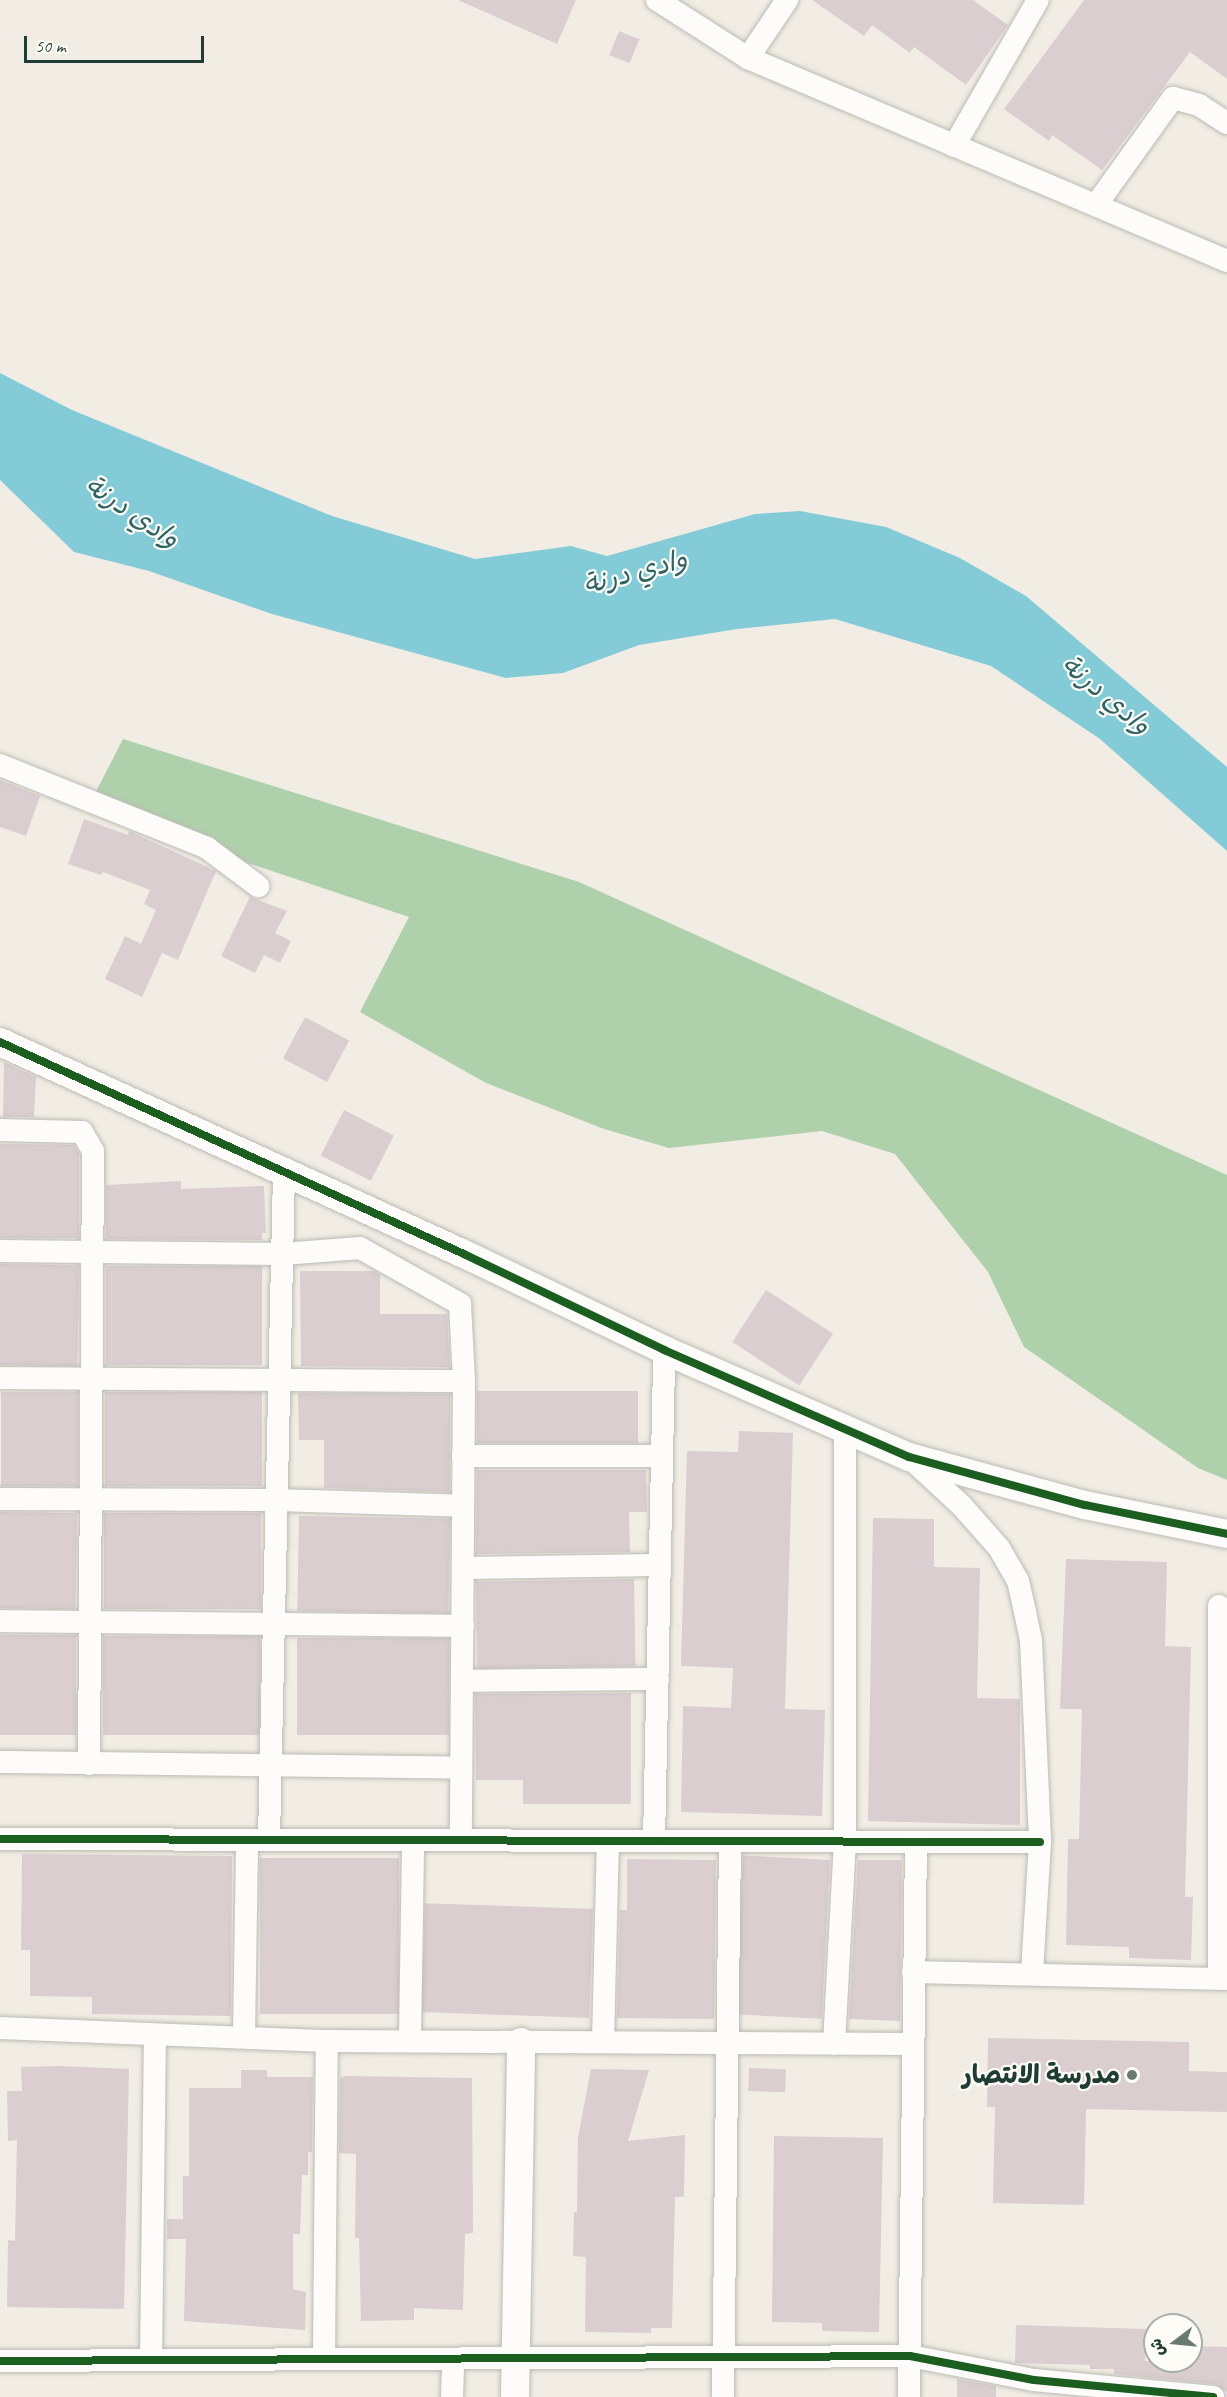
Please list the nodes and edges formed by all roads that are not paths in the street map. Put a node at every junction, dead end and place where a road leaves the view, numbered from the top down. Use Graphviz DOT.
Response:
graph roads {
  1 [pos="657,0"];
  2 [pos="787,0"];
  3 [pos="1038,0"];
  4 [pos="748,58"];
  5 [pos="1227,123"];
  6 [pos="954,146"];
  7 [pos="1096,205"];
  8 [pos="1224,252"];
  9 [pos="0,765"];
  10 [pos="258,886"];
  11 [pos="0,1042"];
  12 [pos="0,1130"];
  13 [pos="284,1174"];
  14 [pos="0,1251"];
  15 [pos="89,1252"];
  16 [pos="283,1254"];
  17 [pos="664,1350"];
  18 [pos="0,1378"];
  19 [pos="90,1379"];
  20 [pos="280,1380"];
  21 [pos="464,1381"];
  22 [pos="845,1432"];
  23 [pos="463,1456"];
  24 [pos="662,1456"];
  25 [pos="909,1457"];
  26 [pos="0,1499"];
  27 [pos="91,1499"];
  28 [pos="277,1500"];
  29 [pos="463,1506"];
  30 [pos="1227,1534"];
  31 [pos="660,1565"];
  32 [pos="463,1568"];
  33 [pos="1219,1606"];
  34 [pos="0,1621"];
  35 [pos="90,1621"];
  36 [pos="274,1622"];
  37 [pos="463,1626"];
  38 [pos="658,1679"];
  39 [pos="462,1681"];
  40 [pos="0,1762"];
  41 [pos="89,1764"];
  42 [pos="271,1766"];
  43 [pos="460,1768"];
  44 [pos="0,1839"];
  45 [pos="269,1839"];
  46 [pos="247,1840"];
  47 [pos="413,1840"];
  48 [pos="461,1840"];
  49 [pos="608,1841"];
  50 [pos="654,1841"];
  51 [pos="730,1841"];
  52 [pos="845,1841"];
  53 [pos="916,1842"];
  54 [pos="1040,1842"];
  55 [pos="913,1972"];
  56 [pos="1032,1974"];
  57 [pos="1223,1978"];
  58 [pos="0,2028"];
  59 [pos="155,2037"];
  60 [pos="244,2037"];
  61 [pos="410,2039"];
  62 [pos="327,2041"];
  63 [pos="521,2042"];
  64 [pos="603,2042"];
  65 [pos="727,2043"];
  66 [pos="834,2044"];
  67 [pos="912,2044"];
  68 [pos="910,2356"];
  69 [pos="723,2357"];
  70 [pos="516,2358"];
  71 [pos="324,2359"];
  72 [pos="453,2359"];
  73 [pos="151,2360"];
  74 [pos="0,2361"];
  75 [pos="452,2397"];
  76 [pos="515,2397"];
  77 [pos="723,2397"];
  78 [pos="909,2397"];
  79 [pos="1213,2397"];
  1 -- 4 [label="street"];
  2 -- 4 [label="street"];
  3 -- 6 [label="street"];
  4 -- 6 [label="street"];
  5 -- 7 [label="street"];
  6 -- 7 [label="street"];
  7 -- 8 [label="street"];
  9 -- 10 [label="street"];
  11 -- 13 [label="street"];
  12 -- 15 [label="street"];
  13 -- 16 [label="street"];
  13 -- 17 [label="street"];
  14 -- 15 [label="street"];
  15 -- 16 [label="street"];
  15 -- 19 [label="street"];
  16 -- 20 [label="street"];
  16 -- 21 [label="street"];
  17 -- 22 [label="street"];
  17 -- 24 [label="street"];
  18 -- 19 [label="street"];
  19 -- 20 [label="street"];
  19 -- 27 [label="street"];
  20 -- 21 [label="street"];
  20 -- 28 [label="street"];
  21 -- 23 [label="street"];
  22 -- 25 [label="street"];
  22 -- 52 [label="street"];
  23 -- 24 [label="street"];
  23 -- 29 [label="street"];
  24 -- 31 [label="street"];
  25 -- 30 [label="street"];
  25 -- 54 [label="street"];
  26 -- 27 [label="street"];
  27 -- 28 [label="street"];
  27 -- 35 [label="street"];
  28 -- 29 [label="street"];
  28 -- 36 [label="street"];
  29 -- 32 [label="street"];
  31 -- 32 [label="street"];
  31 -- 38 [label="street"];
  32 -- 37 [label="street"];
  33 -- 57 [label="street"];
  34 -- 35 [label="street"];
  35 -- 36 [label="street"];
  35 -- 41 [label="street"];
  36 -- 37 [label="street"];
  36 -- 42 [label="street"];
  37 -- 39 [label="street"];
  38 -- 39 [label="street"];
  38 -- 50 [label="street"];
  39 -- 43 [label="street"];
  40 -- 41 [label="street"];
  41 -- 42 [label="street"];
  42 -- 43 [label="street"];
  42 -- 45 [label="street"];
  43 -- 48 [label="street"];
  44 -- 46 [label="street"];
  45 -- 46 [label="street"];
  45 -- 47 [label="street"];
  46 -- 60 [label="street"];
  47 -- 48 [label="street"];
  47 -- 61 [label="street"];
  48 -- 49 [label="street"];
  49 -- 50 [label="street"];
  49 -- 64 [label="street"];
  50 -- 51 [label="street"];
  51 -- 52 [label="street"];
  51 -- 65 [label="street"];
  52 -- 53 [label="street"];
  52 -- 66 [label="street"];
  53 -- 54 [label="street"];
  53 -- 55 [label="street"];
  54 -- 56 [label="street"];
  55 -- 56 [label="street"];
  55 -- 67 [label="street"];
  56 -- 57 [label="street"];
  58 -- 59 [label="street"];
  59 -- 60 [label="street"];
  59 -- 73 [label="street"];
  60 -- 62 [label="street"];
  61 -- 62 [label="street"];
  61 -- 63 [label="street"];
  62 -- 71 [label="street"];
  63 -- 64 [label="street"];
  63 -- 70 [label="street"];
  64 -- 65 [label="street"];
  65 -- 66 [label="street"];
  65 -- 69 [label="street"];
  66 -- 67 [label="street"];
  67 -- 68 [label="street"];
  68 -- 69 [label="street"];
  68 -- 78 [label="street"];
  68 -- 79 [label="street"];
  69 -- 70 [label="street"];
  69 -- 77 [label="street"];
  70 -- 72 [label="street"];
  70 -- 76 [label="street"];
  71 -- 72 [label="street"];
  71 -- 73 [label="street"];
  72 -- 75 [label="street"];
  73 -- 74 [label="street"];
}
